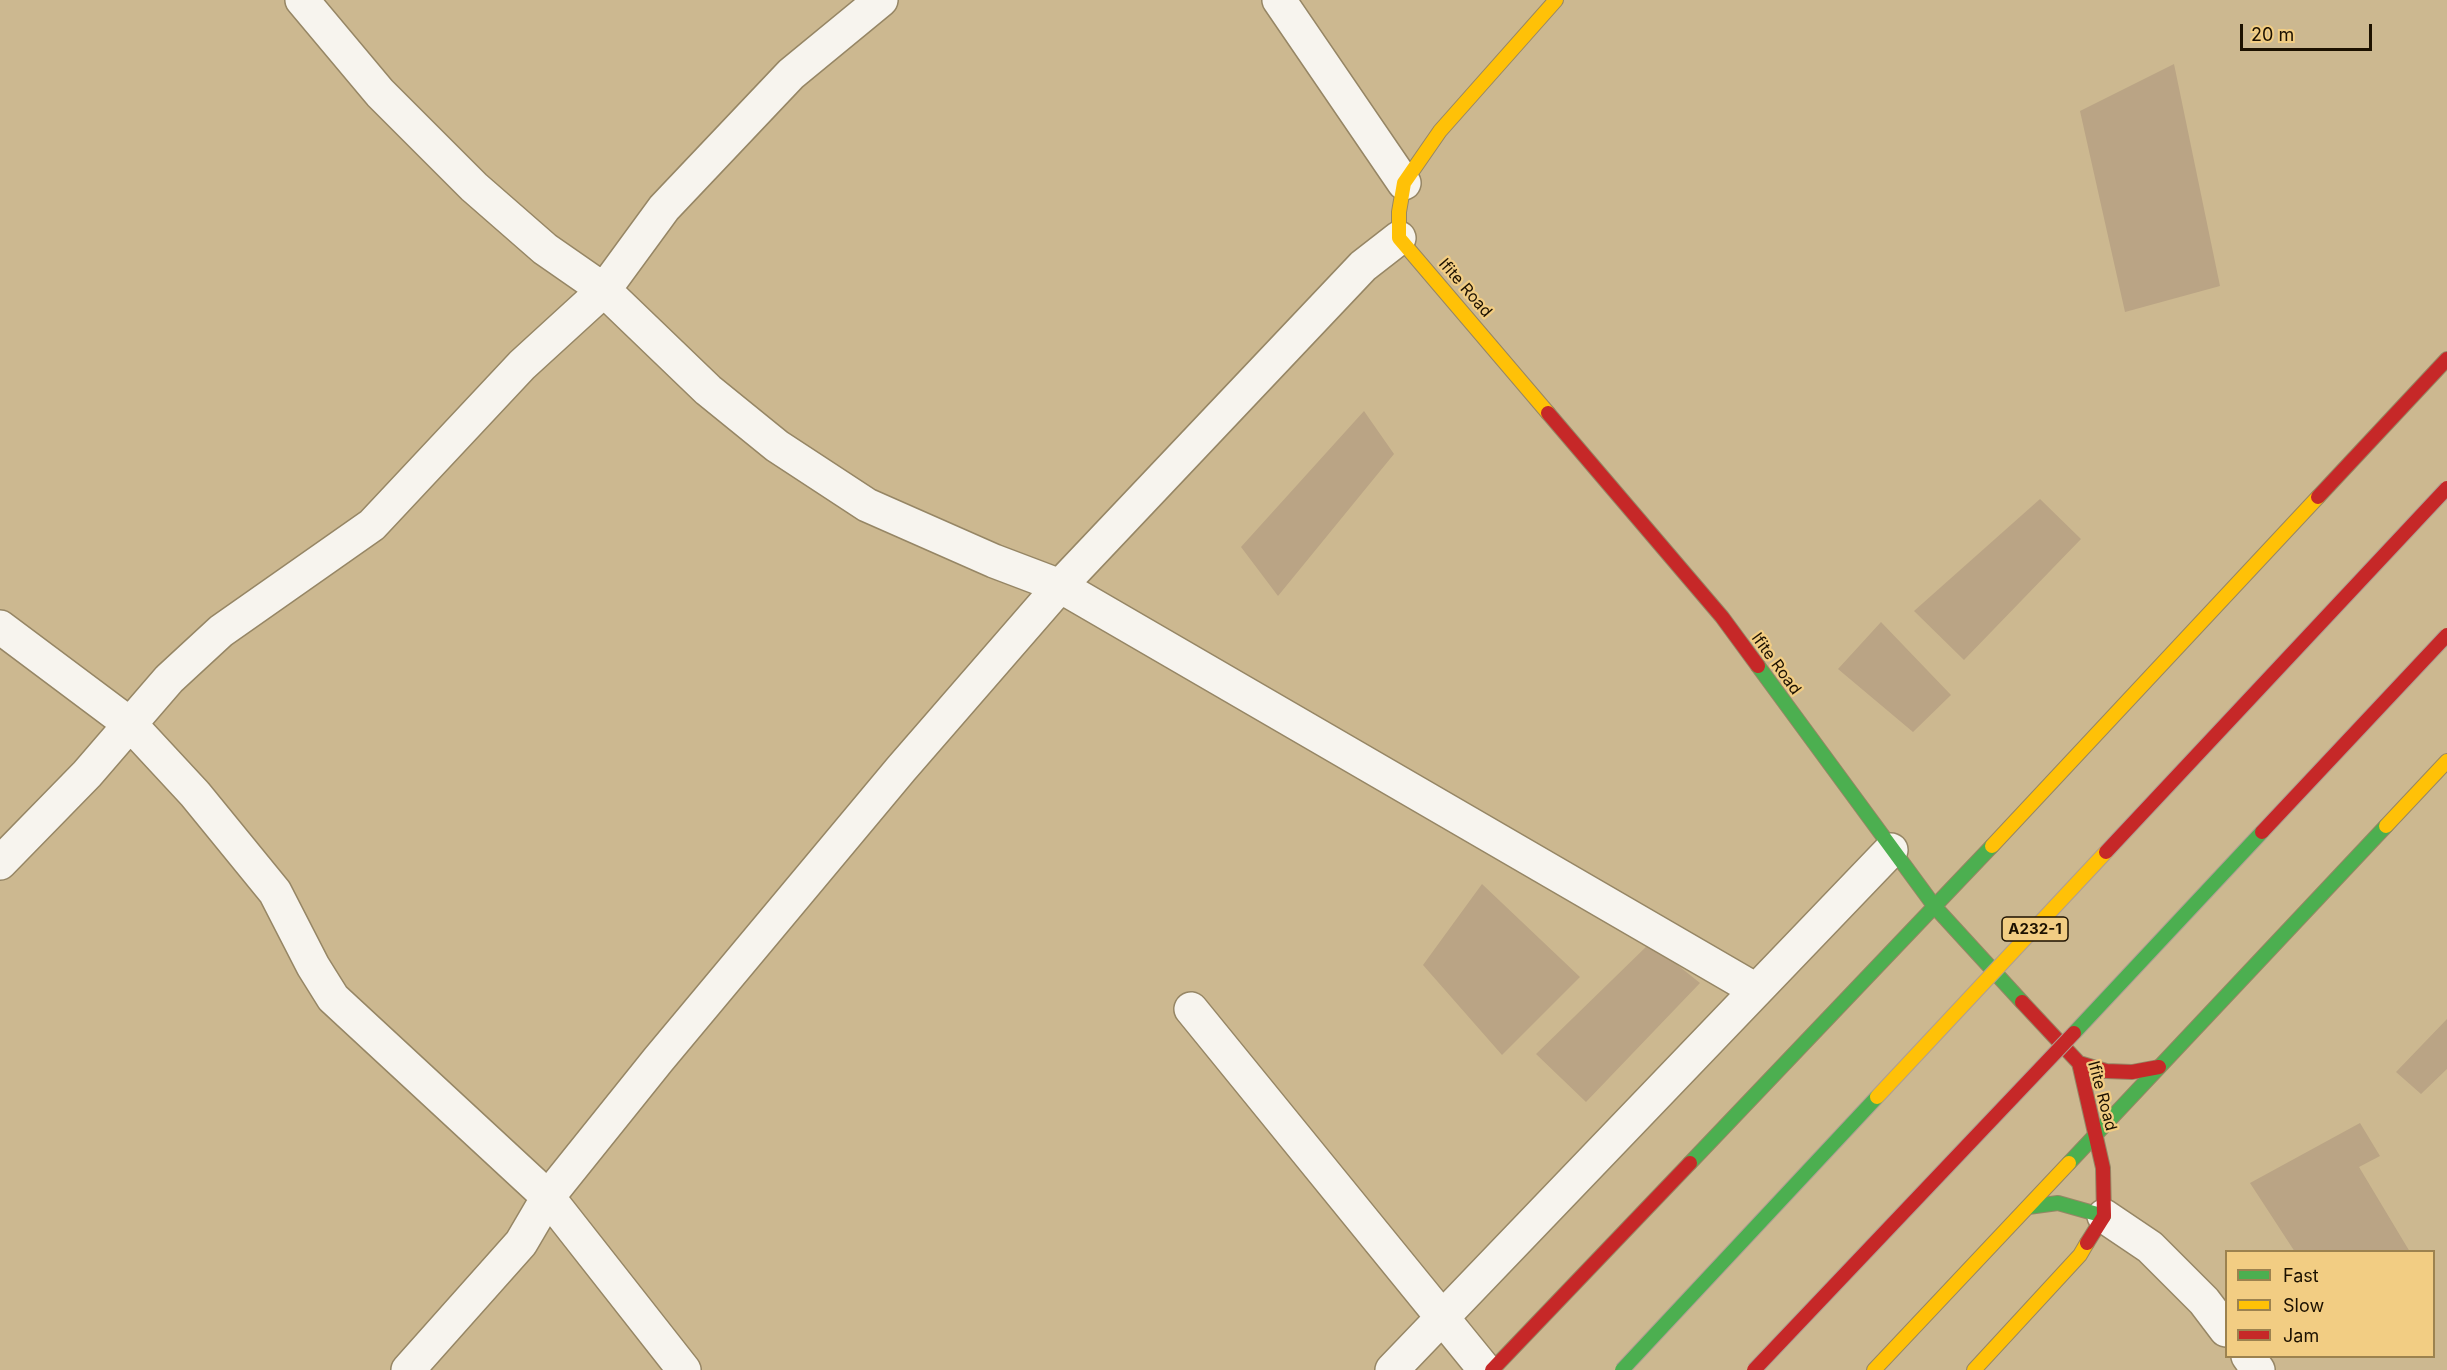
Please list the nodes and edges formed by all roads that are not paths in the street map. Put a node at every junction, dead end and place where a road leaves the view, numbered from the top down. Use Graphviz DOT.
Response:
graph roads {
  1 [pos="302,0"];
  2 [pos="881,0"];
  3 [pos="1279,0"];
  4 [pos="1556,0"];
  5 [pos="1404,183"];
  6 [pos="1399,238"];
  7 [pos="604,290"];
  8 [pos="2445,367"];
  9 [pos="2447,488"];
  10 [pos="1060,586"];
  11 [pos="0,627"];
  12 [pos="2447,635"];
  13 [pos="131,725"];
  14 [pos="2447,761"];
  15 [pos="1892,850"];
  16 [pos="0,862"];
  17 [pos="1935,907"];
  18 [pos="1756,990"];
  19 [pos="1191,1009"];
  20 [pos="2079,1063"];
  21 [pos="2159,1067"];
  22 [pos="2095,1136"];
  23 [pos="548,1197"];
  24 [pos="2028,1208"];
  25 [pos="2104,1216"];
  26 [pos="1442,1318"];
  27 [pos="2225,1329"];
  28 [pos="408,1370"];
  29 [pos="684,1370"];
  30 [pos="1392,1370"];
  31 [pos="1485,1370"];
  32 [pos="1492,1370"];
  33 [pos="1622,1370"];
  34 [pos="1754,1370"];
  35 [pos="1874,1370"];
  36 [pos="1974,1370"];
  1 -- 7 [label="street"];
  2 -- 7 [label="street"];
  3 -- 5 [label="street"];
  4 -- 5 [label="main road"];
  5 -- 6 [label="main road"];
  6 -- 10 [label="street"];
  6 -- 15 [label="main road, Ifite Road"];
  7 -- 10 [label="street"];
  7 -- 13 [label="street"];
  8 -- 17 [label="main road"];
  9 -- 33 [label="main road, A232-1, bridge"];
  10 -- 18 [label="street"];
  10 -- 23 [label="street"];
  11 -- 13 [label="street"];
  12 -- 34 [label="main road, bridge"];
  13 -- 16 [label="street"];
  13 -- 23 [label="street"];
  14 -- 21 [label="main road"];
  15 -- 17 [label="main road, Ifite Road"];
  15 -- 18 [label="street"];
  17 -- 20 [label="main road, Ifite Road"];
  17 -- 32 [label="main road"];
  18 -- 26 [label="street"];
  19 -- 26 [label="street"];
  20 -- 21 [label="main road"];
  20 -- 22 [label="main road, Ifite Road"];
  21 -- 22 [label="main road"];
  22 -- 24 [label="main road"];
  22 -- 25 [label="main road, Ifite Road"];
  23 -- 28 [label="street"];
  23 -- 29 [label="street"];
  24 -- 25 [label="main road"];
  24 -- 35 [label="main road"];
  25 -- 27 [label="street"];
  25 -- 36 [label="main road"];
  26 -- 30 [label="street"];
  26 -- 31 [label="street"];
}
